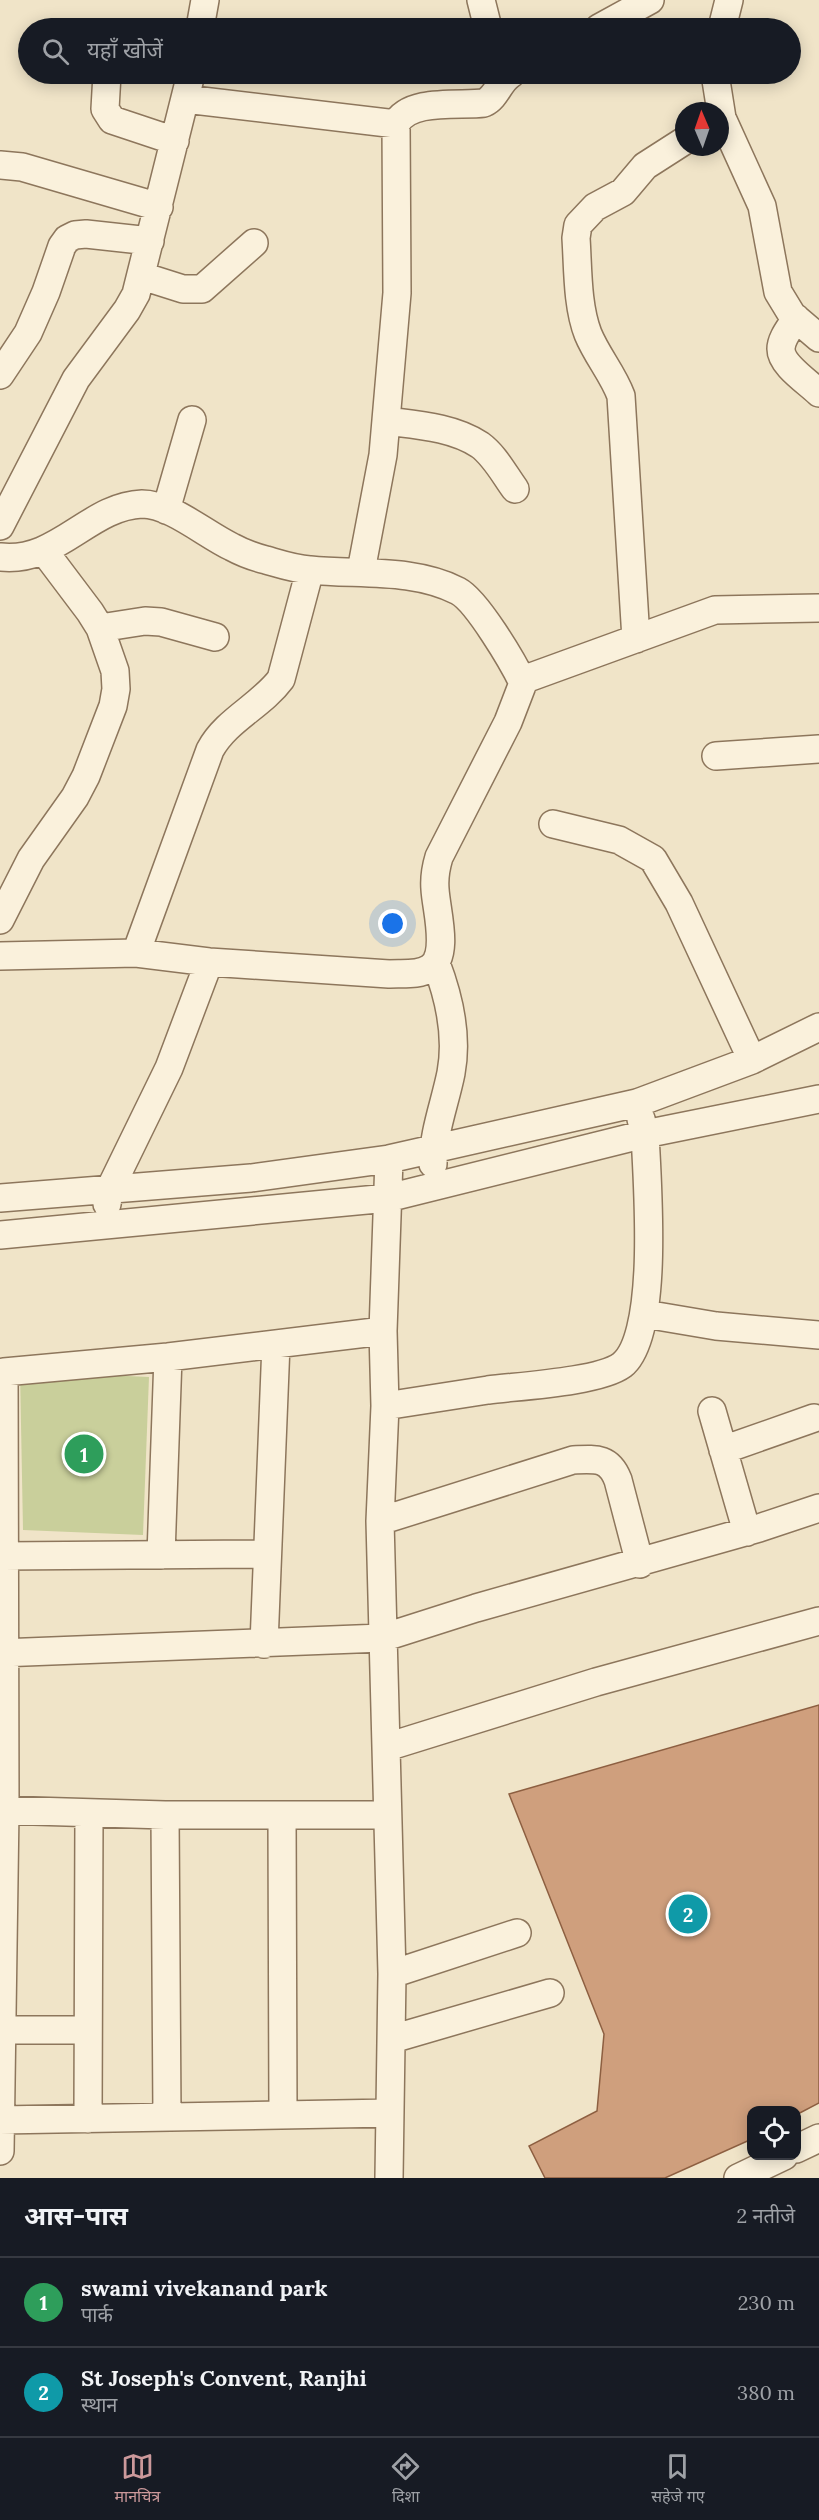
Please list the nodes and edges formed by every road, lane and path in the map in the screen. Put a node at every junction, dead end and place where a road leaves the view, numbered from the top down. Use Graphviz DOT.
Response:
graph roads {
  1 [pos="205,0"];
  2 [pos="482,0"];
  3 [pos="650,0"];
  4 [pos="729,0"];
  5 [pos="202,18"];
  6 [pos="486,18"];
  7 [pos="617,18"];
  8 [pos="724,18"];
  9 [pos="106,84"];
  10 [pos="501,84"];
  11 [pos="716,84"];
  12 [pos="188,86"];
  13 [pos="719,102"];
  14 [pos="396,124"];
  15 [pos="729,136"];
  16 [pos="175,141"];
  17 [pos="675,147"];
  18 [pos="0,165"];
  19 [pos="159,207"];
  20 [pos="150,241"];
  21 [pos="254,243"];
  22 [pos="142,276"];
  23 [pos="796,318"];
  24 [pos="819,338"];
  25 [pos="0,375"];
  26 [pos="819,393"];
  27 [pos="192,420"];
  28 [pos="386,421"];
  29 [pos="515,489"];
  30 [pos="166,510"];
  31 [pos="0,526"];
  32 [pos="44,551"];
  33 [pos="0,557"];
  34 [pos="310,570"];
  35 [pos="361,571"];
  36 [pos="819,608"];
  37 [pos="100,628"];
  38 [pos="214,637"];
  39 [pos="636,639"];
  40 [pos="523,683"];
  41 [pos="819,748"];
  42 [pos="716,756"];
  43 [pos="553,824"];
  44 [pos="0,920"];
  45 [pos="136,953"];
  46 [pos="0,956"];
  47 [pos="209,962"];
  48 [pos="436,963"];
  49 [pos="819,1027"];
  50 [pos="752,1060"];
  51 [pos="819,1099"];
  52 [pos="637,1103"];
  53 [pos="645,1134"];
  54 [pos="433,1149"];
  55 [pos="388,1159"];
  56 [pos="433,1187"];
  57 [pos="109,1191"];
  58 [pos="0,1198"];
  59 [pos="388,1198"];
  60 [pos="104,1225"];
  61 [pos="0,1235"];
  62 [pos="645,1314"];
  63 [pos="383,1331"];
  64 [pos="819,1335"];
  65 [pos="276,1344"];
  66 [pos="168,1357"];
  67 [pos="2,1372"];
  68 [pos="385,1406"];
  69 [pos="712,1411"];
  70 [pos="814,1418"];
  71 [pos="723,1450"];
  72 [pos="819,1508"];
  73 [pos="380,1521"];
  74 [pos="747,1532"];
  75 [pos="266,1554"];
  76 [pos="161,1555"];
  77 [pos="3,1556"];
  78 [pos="640,1564"];
  79 [pos="819,1622"];
  80 [pos="382,1638"];
  81 [pos="264,1644"];
  82 [pos="2,1653"];
  83 [pos="387,1747"];
  84 [pos="2,1810"];
  85 [pos="89,1814"];
  86 [pos="165,1815"];
  87 [pos="282,1815"];
  88 [pos="387,1815"];
  89 [pos="517,1933"];
  90 [pos="392,1974"];
  91 [pos="550,1994"];
  92 [pos="1,2030"];
  93 [pos="87,2030"];
  94 [pos="392,2039"];
  95 [pos="390,2114"];
  96 [pos="283,2115"];
  97 [pos="167,2117"];
  98 [pos="88,2119"];
  99 [pos="0,2120"];
  100 [pos="819,2138"];
  101 [pos="801,2147"];
  102 [pos="0,2151"];
  103 [pos="776,2160"];
  104 [pos="389,2178"];
  105 [pos="738,2178"];
  1 -- 5 [label="street"];
  2 -- 6 [label="street"];
  3 -- 7 [label="street"];
  4 -- 8 [label="street"];
  9 -- 16 [label="street"];
  10 -- 14 [label="street"];
  11 -- 13 [label="street"];
  12 -- 14 [label="street"];
  12 -- 16 [label="street"];
  14 -- 28 [label="street"];
  15 -- 23 [label="street"];
  16 -- 19 [label="street"];
  17 -- 39 [label="street"];
  18 -- 19 [label="street"];
  19 -- 20 [label="street"];
  20 -- 22 [label="street"];
  20 -- 25 [label="street"];
  21 -- 22 [label="street"];
  22 -- 31 [label="street"];
  23 -- 24 [label="street"];
  23 -- 26 [label="street"];
  27 -- 30 [label="street"];
  28 -- 29 [label="street"];
  28 -- 35 [label="street"];
  30 -- 32 [label="street"];
  30 -- 34 [label="street"];
  32 -- 33 [label="street"];
  32 -- 37 [label="street"];
  34 -- 35 [label="street"];
  34 -- 45 [label="street"];
  35 -- 40 [label="street"];
  36 -- 39 [label="street"];
  37 -- 38 [label="street"];
  37 -- 44 [label="street"];
  39 -- 40 [label="street"];
  40 -- 48 [label="street"];
  41 -- 42 [label="street"];
  43 -- 50 [label="street"];
  45 -- 46 [label="street"];
  45 -- 47 [label="street"];
  47 -- 48 [label="street"];
  47 -- 57 [label="street"];
  48 -- 54 [label="street"];
  49 -- 50 [label="street"];
  50 -- 52 [label="street"];
  51 -- 53 [label="street"];
  52 -- 53 [label="street"];
  52 -- 54 [label="street"];
  53 -- 56 [label="street"];
  53 -- 62 [label="street"];
  54 -- 55 [label="street"];
  54 -- 56 [label="street"];
  55 -- 57 [label="street"];
  55 -- 59 [label="street"];
  56 -- 59 [label="street"];
  57 -- 58 [label="street"];
  57 -- 60 [label="street"];
  59 -- 60 [label="street"];
  59 -- 63 [label="street"];
  60 -- 61 [label="street"];
  62 -- 64 [label="street"];
  62 -- 68 [label="street"];
  63 -- 65 [label="street"];
  63 -- 68 [label="street"];
  65 -- 66 [label="street"];
  65 -- 75 [label="street"];
  66 -- 67 [label="street"];
  66 -- 76 [label="street"];
  67 -- 77 [label="street"];
  68 -- 73 [label="street"];
  69 -- 71 [label="street"];
  70 -- 71 [label="street"];
  71 -- 74 [label="street"];
  72 -- 74 [label="street"];
  73 -- 78 [label="street"];
  73 -- 80 [label="street"];
  74 -- 78 [label="street"];
  75 -- 76 [label="street"];
  75 -- 81 [label="street"];
  76 -- 77 [label="street"];
  77 -- 82 [label="street"];
  78 -- 80 [label="street"];
  79 -- 83 [label="street"];
  80 -- 81 [label="street"];
  80 -- 83 [label="street"];
  81 -- 82 [label="street"];
  82 -- 84 [label="street"];
  83 -- 88 [label="street"];
  84 -- 85 [label="street"];
  84 -- 92 [label="street"];
  85 -- 86 [label="street"];
  85 -- 93 [label="street"];
  86 -- 87 [label="street"];
  86 -- 97 [label="street"];
  87 -- 88 [label="street"];
  87 -- 96 [label="street"];
  88 -- 90 [label="street"];
  89 -- 90 [label="street"];
  90 -- 94 [label="street"];
  91 -- 94 [label="street"];
  92 -- 93 [label="street"];
  92 -- 99 [label="street"];
  93 -- 98 [label="street"];
  94 -- 95 [label="street"];
  95 -- 96 [label="street"];
  95 -- 104 [label="street"];
  96 -- 97 [label="street"];
  97 -- 98 [label="street"];
  98 -- 99 [label="street"];
  99 -- 102 [label="street"];
  100 -- 101 [label="street"];
  103 -- 105 [label="street"];
}
